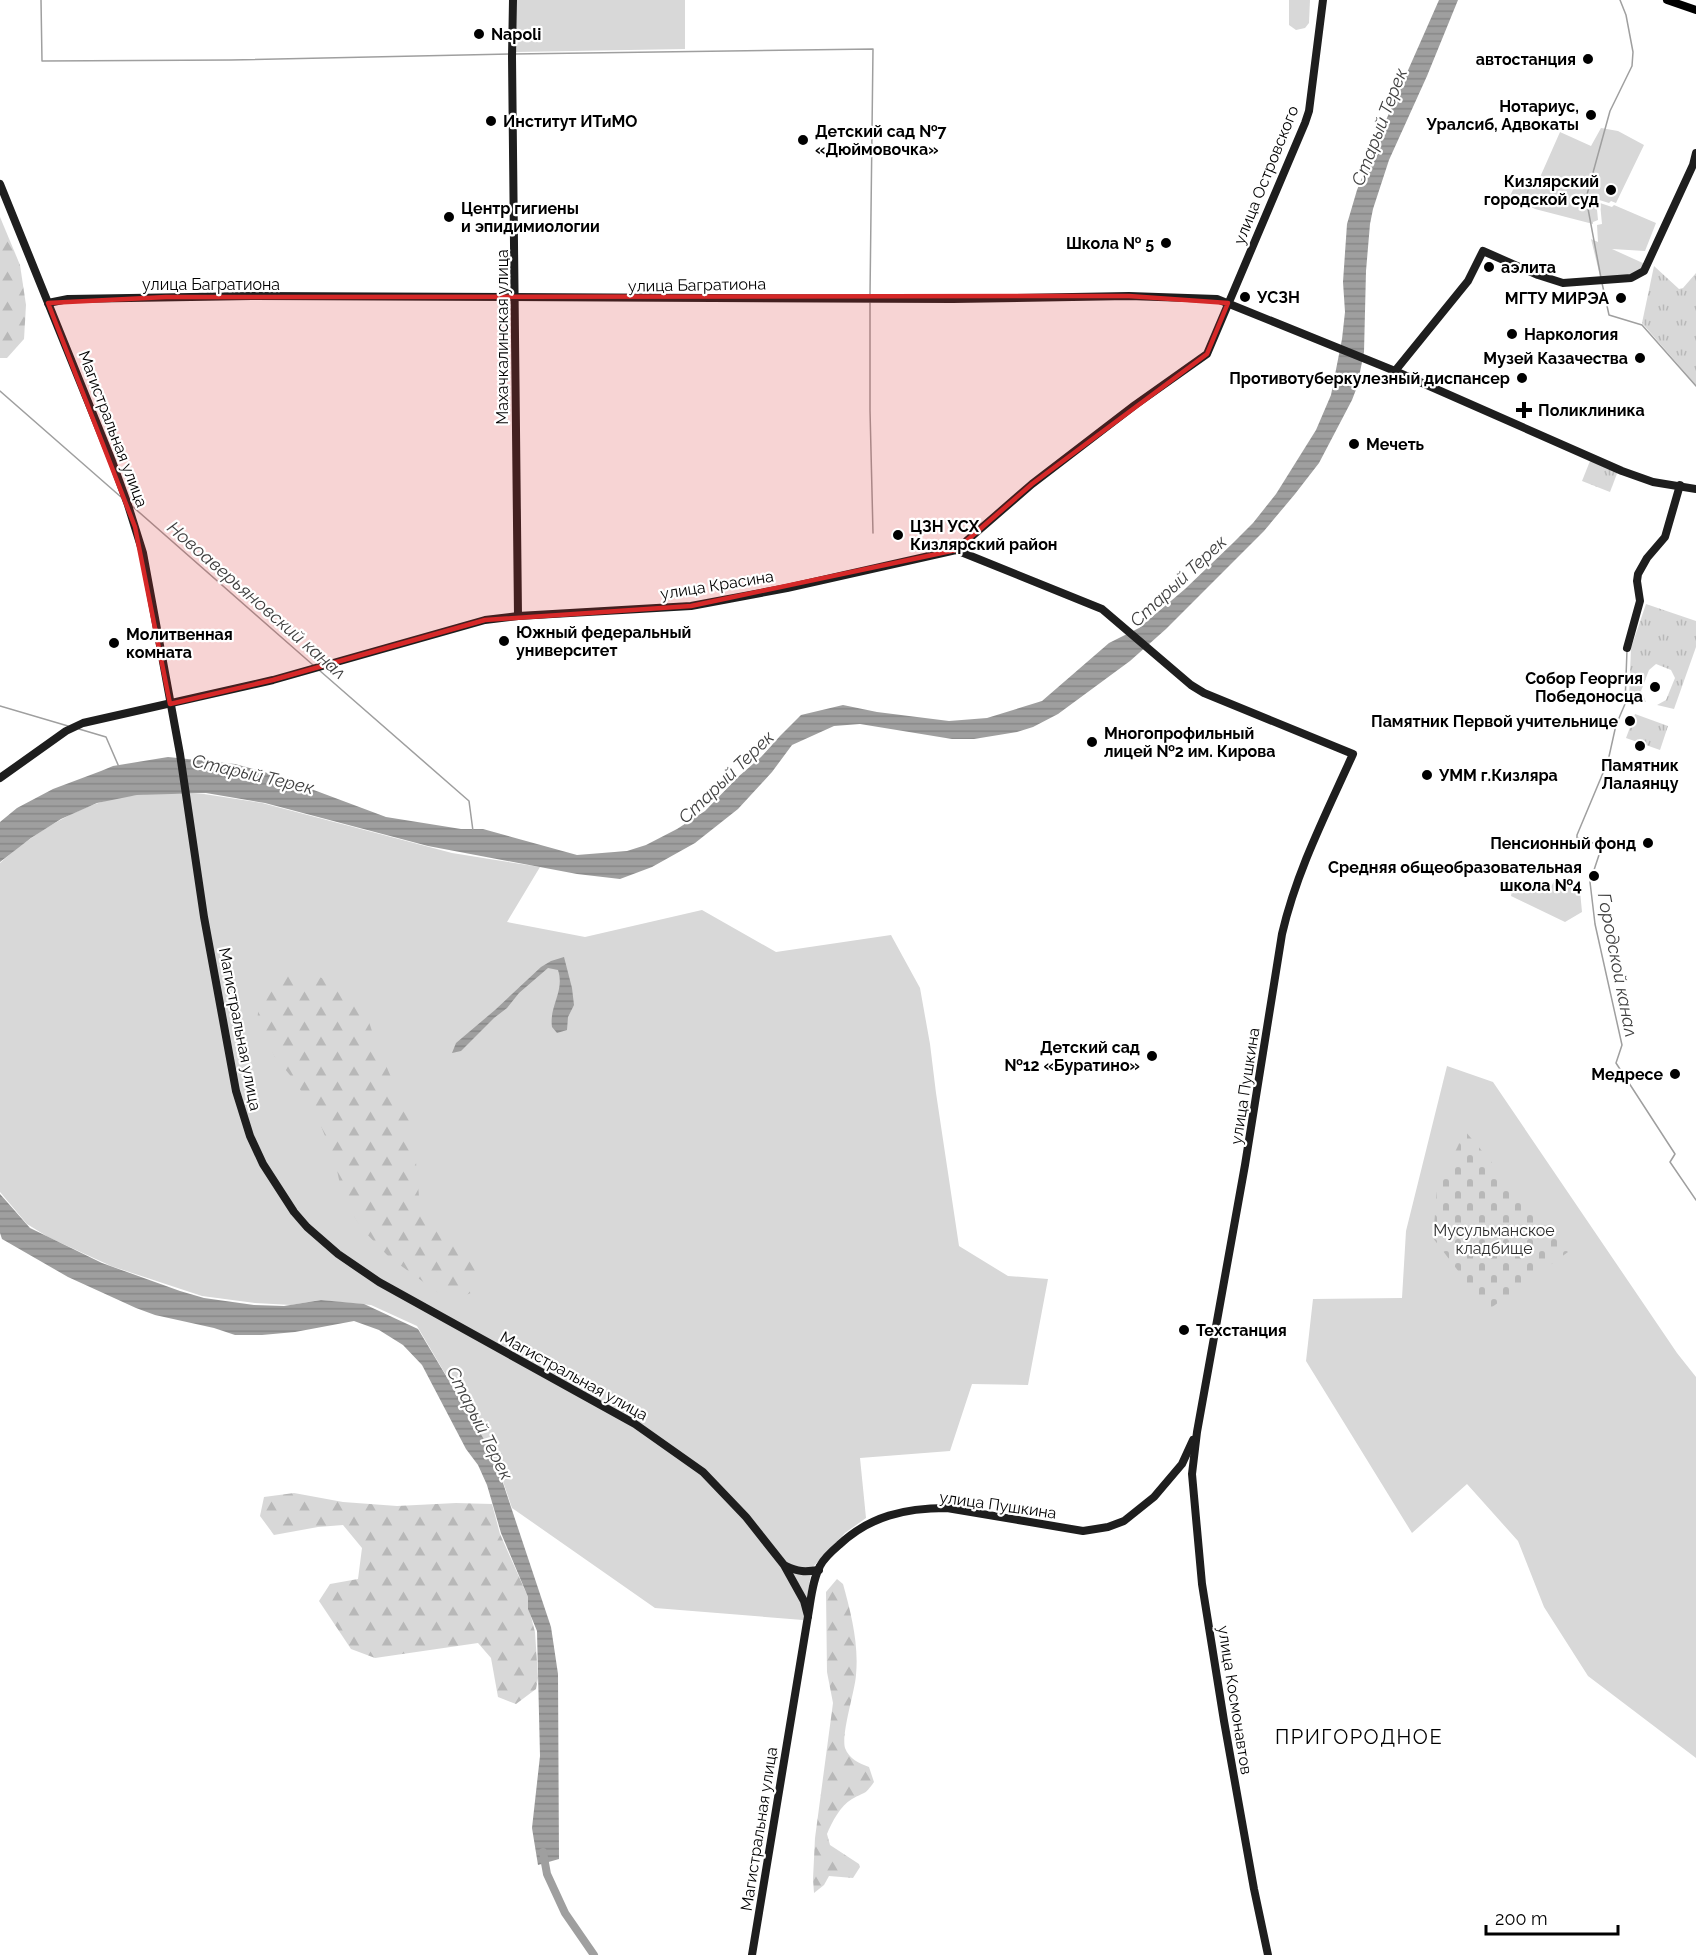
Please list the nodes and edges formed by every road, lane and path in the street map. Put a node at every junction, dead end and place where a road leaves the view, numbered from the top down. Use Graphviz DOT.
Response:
graph roads {
  1 [pos="513,0"];
  2 [pos="1323,0"];
  3 [pos="1667,0"];
  4 [pos="1696,10"];
  5 [pos="1696,153"];
  6 [pos="0,184"];
  7 [pos="515,298"];
  8 [pos="48,303"];
  9 [pos="1228,303"];
  10 [pos="1207,354"];
  11 [pos="1395,371"];
  12 [pos="1680,485"];
  13 [pos="1696,489"];
  14 [pos="956,550"];
  15 [pos="518,616"];
  16 [pos="1627,648"];
  17 [pos="170,704"];
  18 [pos="0,778"];
  19 [pos="1197,1432"];
  20 [pos="1192,1474"];
  21 [pos="784,1565"];
  22 [pos="819,1570"];
  23 [pos="807,1616"];
  24 [pos="752,1955"];
  25 [pos="1268,1955"];
  1 -- 7 [label="street, Махачкалинская улица"];
  2 -- 9 [label="street, улица Островского"];
  3 -- 4 [label="main road"];
  5 -- 11 [label="street"];
  6 -- 8 [label="street, Магистральная улица"];
  7 -- 8 [label="street, улица Багратиона"];
  7 -- 9 [label="street, улица Багратиона"];
  7 -- 15 [label="street, Махачкалинская улица"];
  8 -- 17 [label="street, Магистральная улица"];
  9 -- 10 [label="street, улица Островского"];
  9 -- 11 [label="street, улица Багратиона"];
  10 -- 14 [label="street, улица Красина"];
  11 -- 12 [label="street"];
  12 -- 13 [label="street"];
  12 -- 16 [label="street"];
  14 -- 15 [label="street, улица Красина"];
  14 -- 19 [label="street, улица Пушкина"];
  15 -- 17 [label="street, улица Красина"];
  17 -- 18 [label="street, улица Красина"];
  17 -- 21 [label="street, Магистральная улица"];
  19 -- 20 [label="street, улица Пушкина"];
  19 -- 22 [label="street, улица Пушкина"];
  20 -- 25 [label="street, улица Космонавтов"];
  21 -- 22 [label="street"];
  21 -- 23 [label="street, Магистральная улица"];
  22 -- 23 [label="street, улица Пушкина"];
  23 -- 24 [label="street, Магистральная улица"];
}
